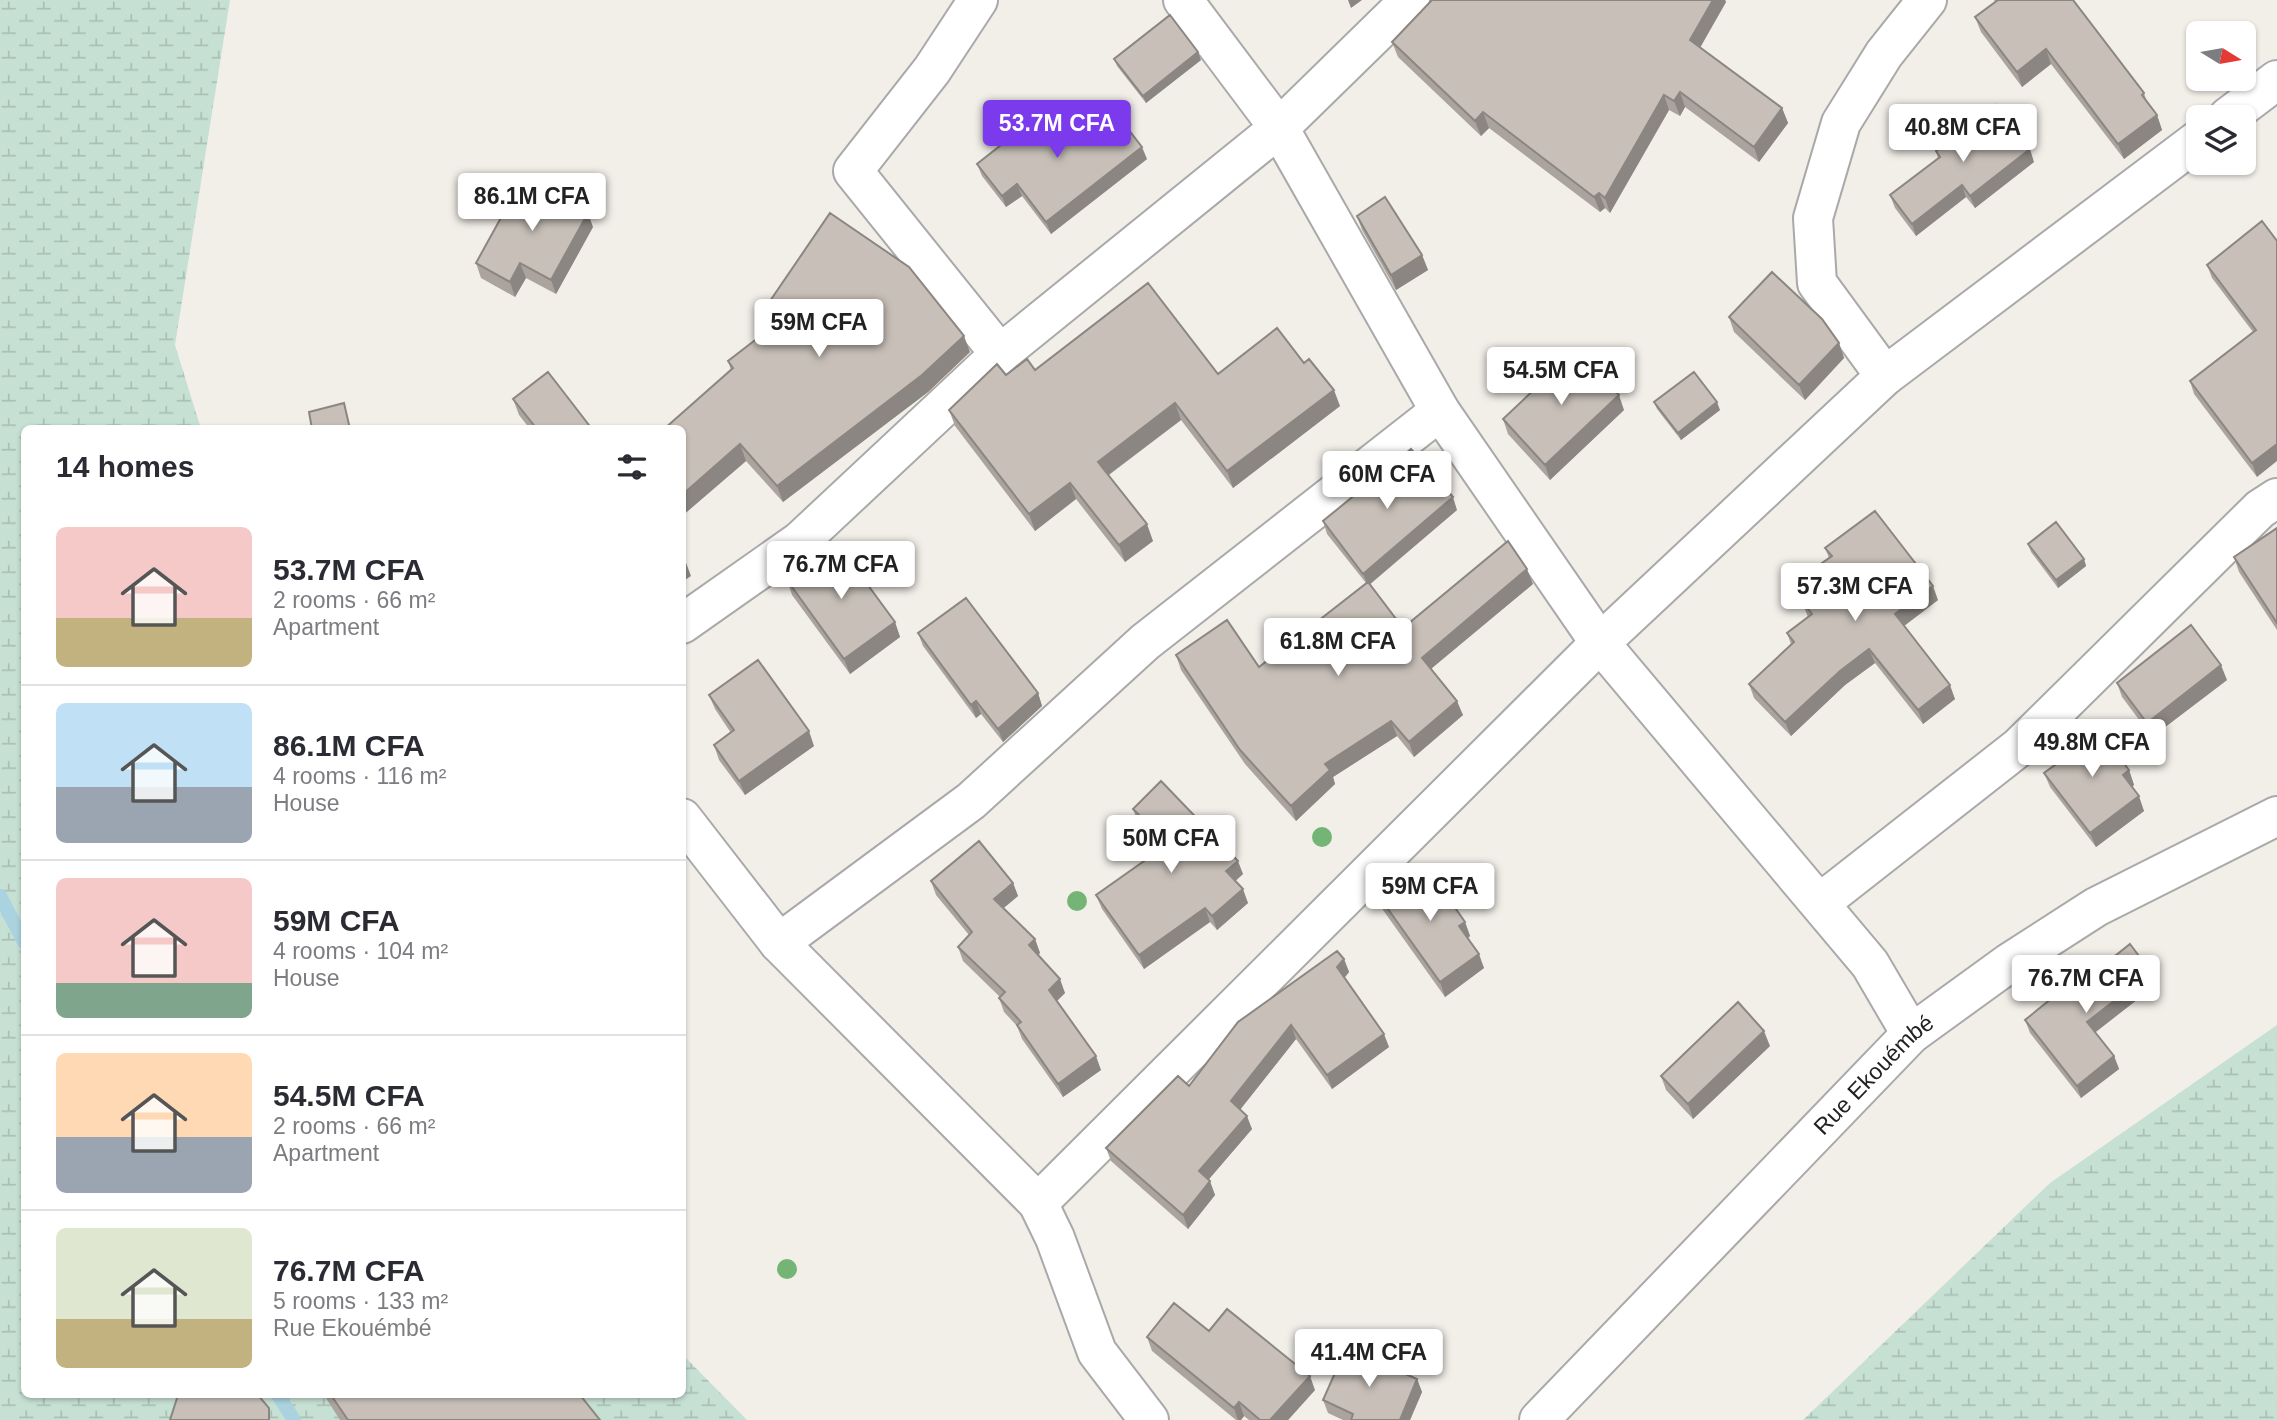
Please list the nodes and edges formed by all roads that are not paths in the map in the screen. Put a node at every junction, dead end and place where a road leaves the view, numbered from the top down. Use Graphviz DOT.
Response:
graph roads {
  1 [pos="978,0"];
  2 [pos="1183,0"];
  3 [pos="1410,0"];
  4 [pos="1927,0"];
  5 [pos="2277,80"];
  6 [pos="2244,105"];
  7 [pos="1279,128"];
  8 [pos="2186,149"];
  9 [pos="1000,354"];
  10 [pos="1885,376"];
  11 [pos="1440,411"];
  12 [pos="2277,498"];
  13 [pos="686,621"];
  14 [pos="1600,643"];
  15 [pos="2277,816"];
  16 [pos="686,823"];
  17 [pos="1820,903"];
  18 [pos="779,943"];
  19 [pos="1911,1034"];
  20 [pos="1038,1203"];
  21 [pos="1149,1420"];
  22 [pos="1539,1420"];
  1 -- 9 [label="street"];
  2 -- 7 [label="street"];
  3 -- 7 [label="street"];
  4 -- 10 [label="street"];
  5 -- 6 [label="street"];
  7 -- 9 [label="street"];
  7 -- 11 [label="street"];
  8 -- 10 [label="street"];
  9 -- 13 [label="street"];
  10 -- 14 [label="street"];
  11 -- 14 [label="street"];
  11 -- 18 [label="street"];
  12 -- 17 [label="street"];
  14 -- 17 [label="street"];
  14 -- 20 [label="street"];
  15 -- 19 [label="street, Rue Ekouémbé"];
  16 -- 18 [label="street"];
  17 -- 19 [label="street"];
  18 -- 20 [label="street"];
  19 -- 22 [label="street, Rue Ekouémbé"];
  20 -- 21 [label="street"];
}
